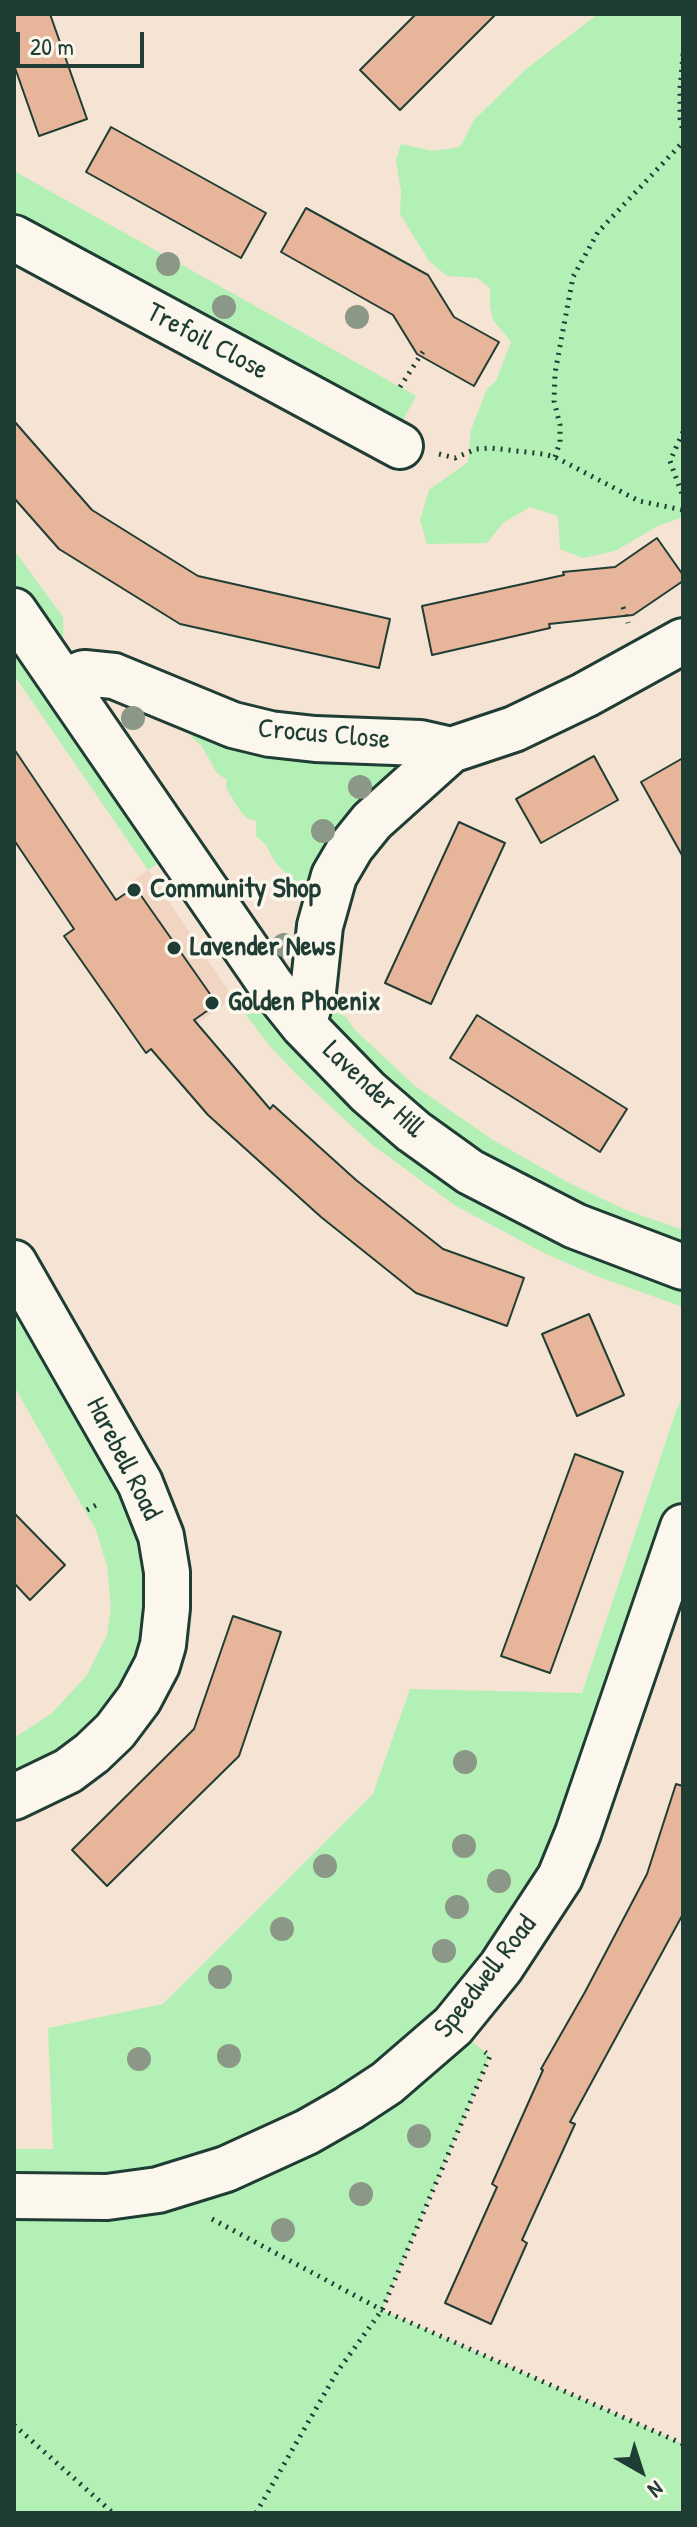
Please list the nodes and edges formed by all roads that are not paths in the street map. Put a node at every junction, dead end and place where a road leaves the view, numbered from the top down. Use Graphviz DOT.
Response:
graph roads {
  1 [pos="14,238"];
  2 [pos="416,448"];
  3 [pos="14,611"];
  4 [pos="683,641"];
  5 [pos="64,681"];
  6 [pos="451,750"];
  7 [pos="303,1025"];
  8 [pos="14,1263"];
  9 [pos="683,1267"];
  10 [pos="683,1527"];
  11 [pos="14,1797"];
  12 [pos="14,2196"];
  1 -- 2 [label="street, Trefoil Close"];
  3 -- 5 [label="street, Lavender Hill"];
  4 -- 6 [label="street, Crocus Close"];
  5 -- 6 [label="street, Crocus Close"];
  5 -- 7 [label="street, Lavender Hill"];
  6 -- 7 [label="street, Crocus Close"];
  7 -- 9 [label="street, Lavender Hill"];
  8 -- 11 [label="street, Harebell Road"];
  10 -- 12 [label="street, Speedwell Road"];
}
